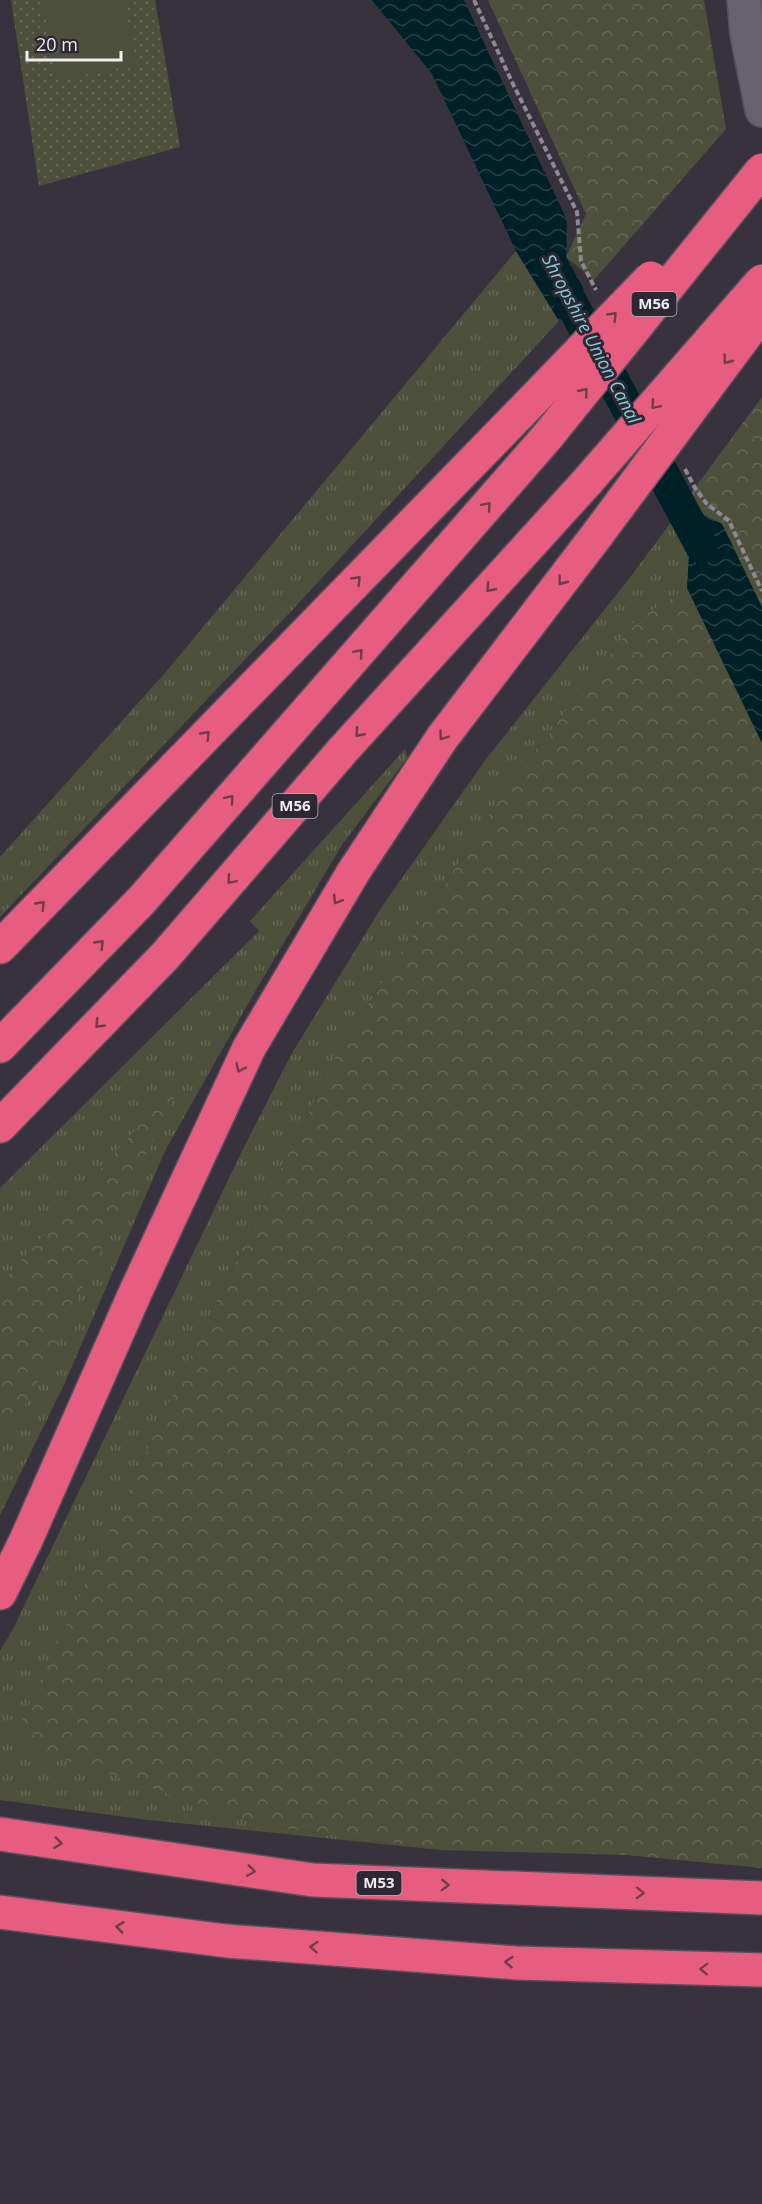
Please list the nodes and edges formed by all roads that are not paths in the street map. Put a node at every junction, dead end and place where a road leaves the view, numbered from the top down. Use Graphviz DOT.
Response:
graph roads {
  1 [pos="744,0"];
  2 [pos="762,110"];
  3 [pos="762,163"];
  4 [pos="762,170"];
  5 [pos="762,281"];
  6 [pos="762,313"];
  7 [pos="0,947"];
  8 [pos="0,1046"];
  9 [pos="0,1126"];
  10 [pos="0,1593"];
  11 [pos="0,1834"];
  12 [pos="762,1898"];
  13 [pos="0,1912"];
  14 [pos="762,1970"];
  1 -- 2 [label="street"];
  7 -- 3 [label="highway, one-way, bridge"];
  8 -- 4 [label="highway, M56, one-way, bridge"];
  5 -- 9 [label="highway, M56, one-way, bridge"];
  6 -- 10 [label="highway, one-way, bridge"];
  11 -- 12 [label="highway, M53, one-way"];
  14 -- 13 [label="highway, one-way"];
}
